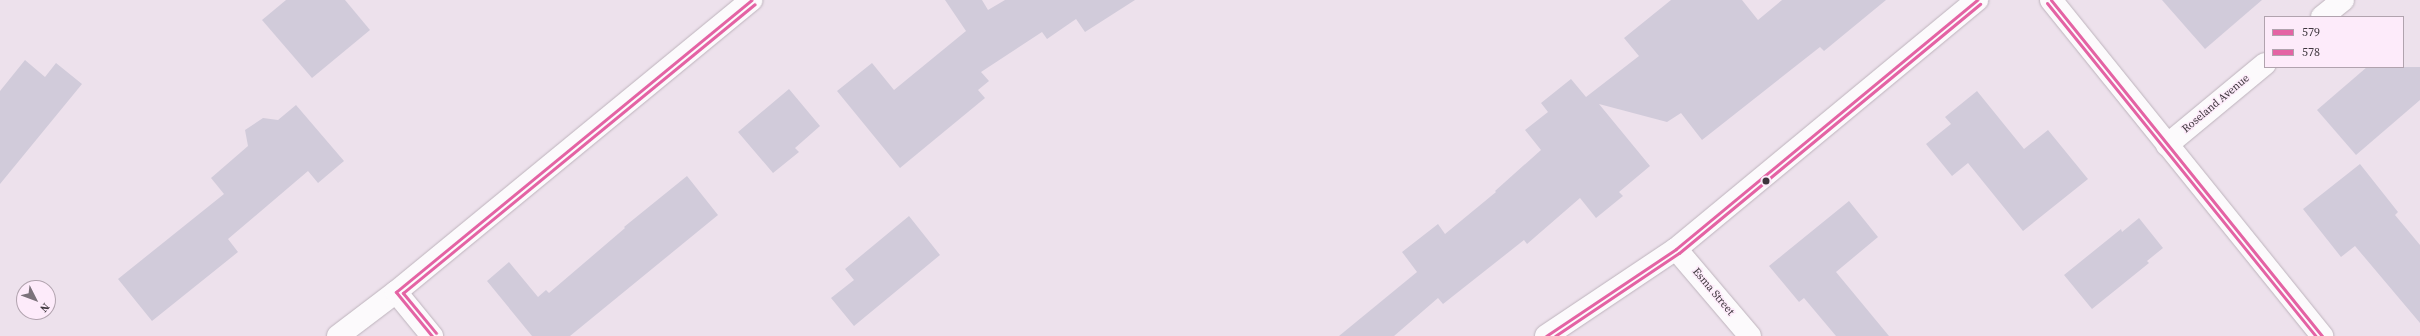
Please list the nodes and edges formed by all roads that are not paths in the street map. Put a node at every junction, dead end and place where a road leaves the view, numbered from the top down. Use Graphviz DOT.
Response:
graph roads {
  1 [pos="752,0"];
  2 [pos="1977,0"];
  3 [pos="2051,0"];
  4 [pos="2343,0"];
  5 [pos="2323,16"];
  6 [pos="2264,65"];
  7 [pos="2167,145"];
  8 [pos="1676,249"];
  9 [pos="396,292"];
  10 [pos="338,336"];
  11 [pos="432,336"];
  12 [pos="1546,336"];
  13 [pos="1750,336"];
  14 [pos="2322,336"];
  1 -- 9 [label="street"];
  2 -- 8 [label="street"];
  3 -- 7 [label="street"];
  4 -- 5 [label="street"];
  6 -- 7 [label="street, Roseland Avenue"];
  7 -- 14 [label="street"];
  8 -- 12 [label="street"];
  8 -- 13 [label="street, Esma Street"];
  9 -- 10 [label="street"];
  9 -- 11 [label="street"];
}
